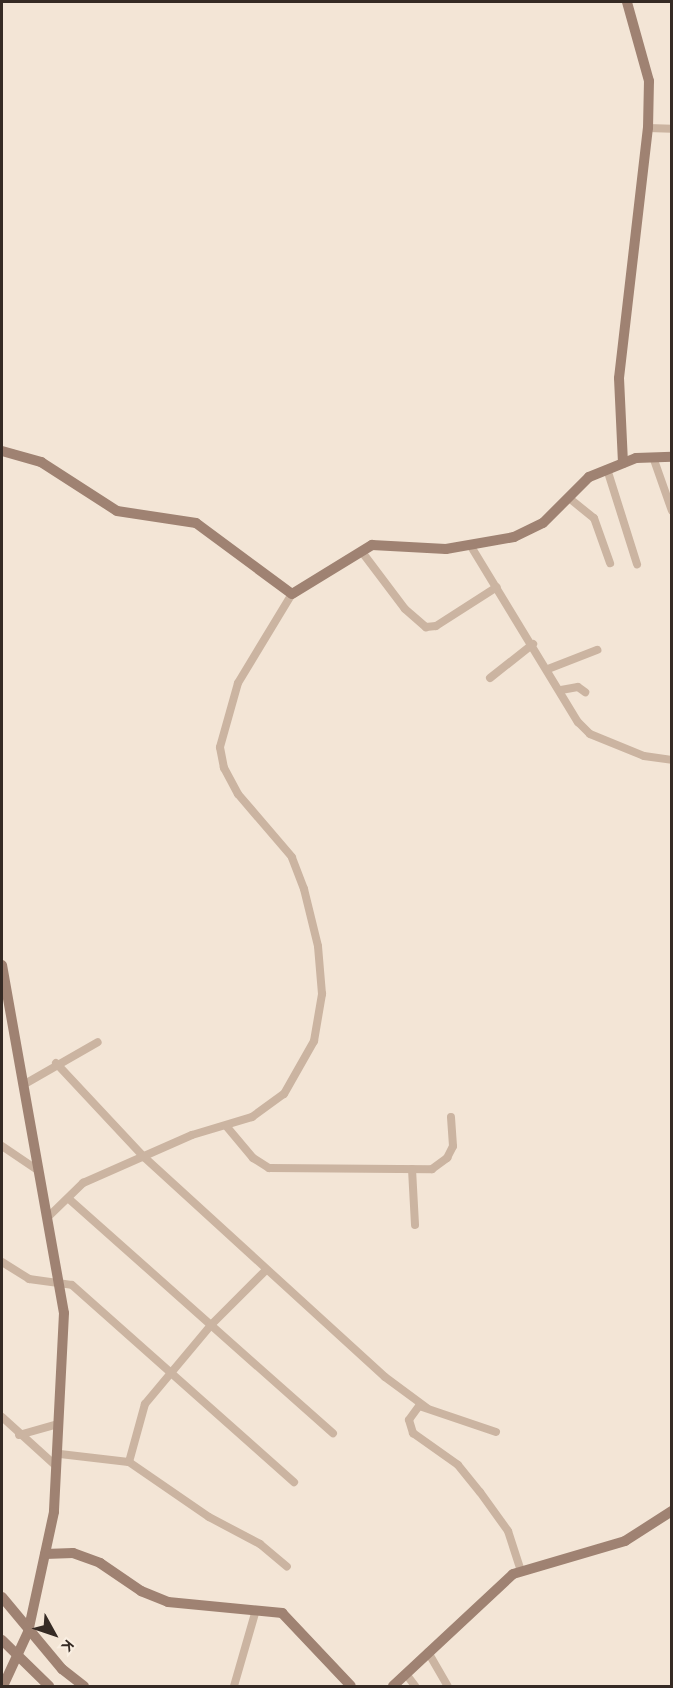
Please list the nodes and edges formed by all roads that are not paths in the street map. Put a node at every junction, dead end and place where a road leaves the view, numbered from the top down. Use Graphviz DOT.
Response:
graph roads {
  1 [pos="627,2"];
  2 [pos="648,129"];
  3 [pos="672,129"];
  4 [pos="2,451"];
  5 [pos="653,457"];
  6 [pos="672,457"];
  7 [pos="623,463"];
  8 [pos="607,469"];
  9 [pos="569,498"];
  10 [pos="672,511"];
  11 [pos="472,548"];
  12 [pos="362,552"];
  13 [pos="610,563"];
  14 [pos="637,564"];
  15 [pos="496,586"];
  16 [pos="292,594"];
  17 [pos="533,644"];
  18 [pos="597,650"];
  19 [pos="548,669"];
  20 [pos="490,678"];
  21 [pos="561,690"];
  22 [pos="585,692"];
  23 [pos="672,760"];
  24 [pos="2,965"];
  25 [pos="98,1042"];
  26 [pos="56,1063"];
  27 [pos="23,1085"];
  28 [pos="451,1117"];
  29 [pos="227,1127"];
  30 [pos="2,1146"];
  31 [pos="144,1157"];
  32 [pos="36,1169"];
  33 [pos="412,1169"];
  34 [pos="69,1199"];
  35 [pos="48,1217"];
  36 [pos="415,1225"];
  37 [pos="2,1262"];
  38 [pos="266,1270"];
  39 [pos="58,1281"];
  40 [pos="211,1325"];
  41 [pos="172,1370"];
  42 [pos="427,1408"];
  43 [pos="2,1417"];
  44 [pos="58,1424"];
  45 [pos="496,1432"];
  46 [pos="333,1433"];
  47 [pos="19,1435"];
  48 [pos="60,1454"];
  49 [pos="129,1462"];
  50 [pos="56,1466"];
  51 [pos="294,1482"];
  52 [pos="672,1510"];
  53 [pos="45,1554"];
  54 [pos="287,1567"];
  55 [pos="521,1571"];
  56 [pos="2,1597"];
  57 [pos="256,1610"];
  58 [pos="2,1640"];
  59 [pos="21,1645"];
  60 [pos="428,1652"];
  61 [pos="406,1674"];
  62 [pos="3,1686"];
  63 [pos="49,1686"];
  64 [pos="84,1686"];
  65 [pos="234,1686"];
  66 [pos="351,1686"];
  67 [pos="393,1686"];
  68 [pos="415,1686"];
  69 [pos="448,1686"];
  1 -- 2 [label="street"];
  2 -- 3 [label="street"];
  2 -- 7 [label="street"];
  4 -- 16 [label="street"];
  5 -- 6 [label="street"];
  5 -- 7 [label="street"];
  5 -- 10 [label="street"];
  7 -- 8 [label="street"];
  8 -- 9 [label="street"];
  8 -- 14 [label="street"];
  9 -- 11 [label="street"];
  9 -- 13 [label="street"];
  11 -- 12 [label="street"];
  11 -- 15 [label="street"];
  12 -- 15 [label="street"];
  12 -- 16 [label="street"];
  15 -- 17 [label="street"];
  16 -- 29 [label="street"];
  17 -- 19 [label="street"];
  17 -- 20 [label="street"];
  18 -- 19 [label="street"];
  19 -- 21 [label="street"];
  21 -- 22 [label="street"];
  21 -- 23 [label="street"];
  24 -- 27 [label="street"];
  25 -- 26 [label="street"];
  26 -- 27 [label="street"];
  26 -- 31 [label="street"];
  27 -- 32 [label="street"];
  28 -- 33 [label="street"];
  29 -- 31 [label="street"];
  29 -- 33 [label="street"];
  30 -- 32 [label="street"];
  31 -- 34 [label="street"];
  31 -- 38 [label="street"];
  32 -- 35 [label="street"];
  33 -- 36 [label="street"];
  34 -- 35 [label="street"];
  34 -- 40 [label="street"];
  35 -- 39 [label="street"];
  37 -- 39 [label="street"];
  38 -- 40 [label="street"];
  38 -- 42 [label="street"];
  39 -- 41 [label="street"];
  39 -- 44 [label="street"];
  40 -- 41 [label="street"];
  40 -- 46 [label="street"];
  41 -- 49 [label="street"];
  41 -- 51 [label="street"];
  42 -- 45 [label="street"];
  42 -- 55 [label="street"];
  43 -- 47 [label="street"];
  44 -- 47 [label="street"];
  44 -- 48 [label="street"];
  47 -- 50 [label="street"];
  48 -- 49 [label="street"];
  48 -- 50 [label="street"];
  49 -- 54 [label="street"];
  50 -- 53 [label="street"];
  52 -- 55 [label="street"];
  53 -- 57 [label="street"];
  53 -- 59 [label="street"];
  55 -- 60 [label="street"];
  56 -- 59 [label="street"];
  57 -- 65 [label="street"];
  57 -- 66 [label="street"];
  58 -- 59 [label="street"];
  59 -- 62 [label="street"];
  59 -- 63 [label="street"];
  59 -- 64 [label="street"];
  60 -- 61 [label="street"];
  60 -- 69 [label="street"];
  61 -- 67 [label="street"];
  61 -- 68 [label="street"];
}
